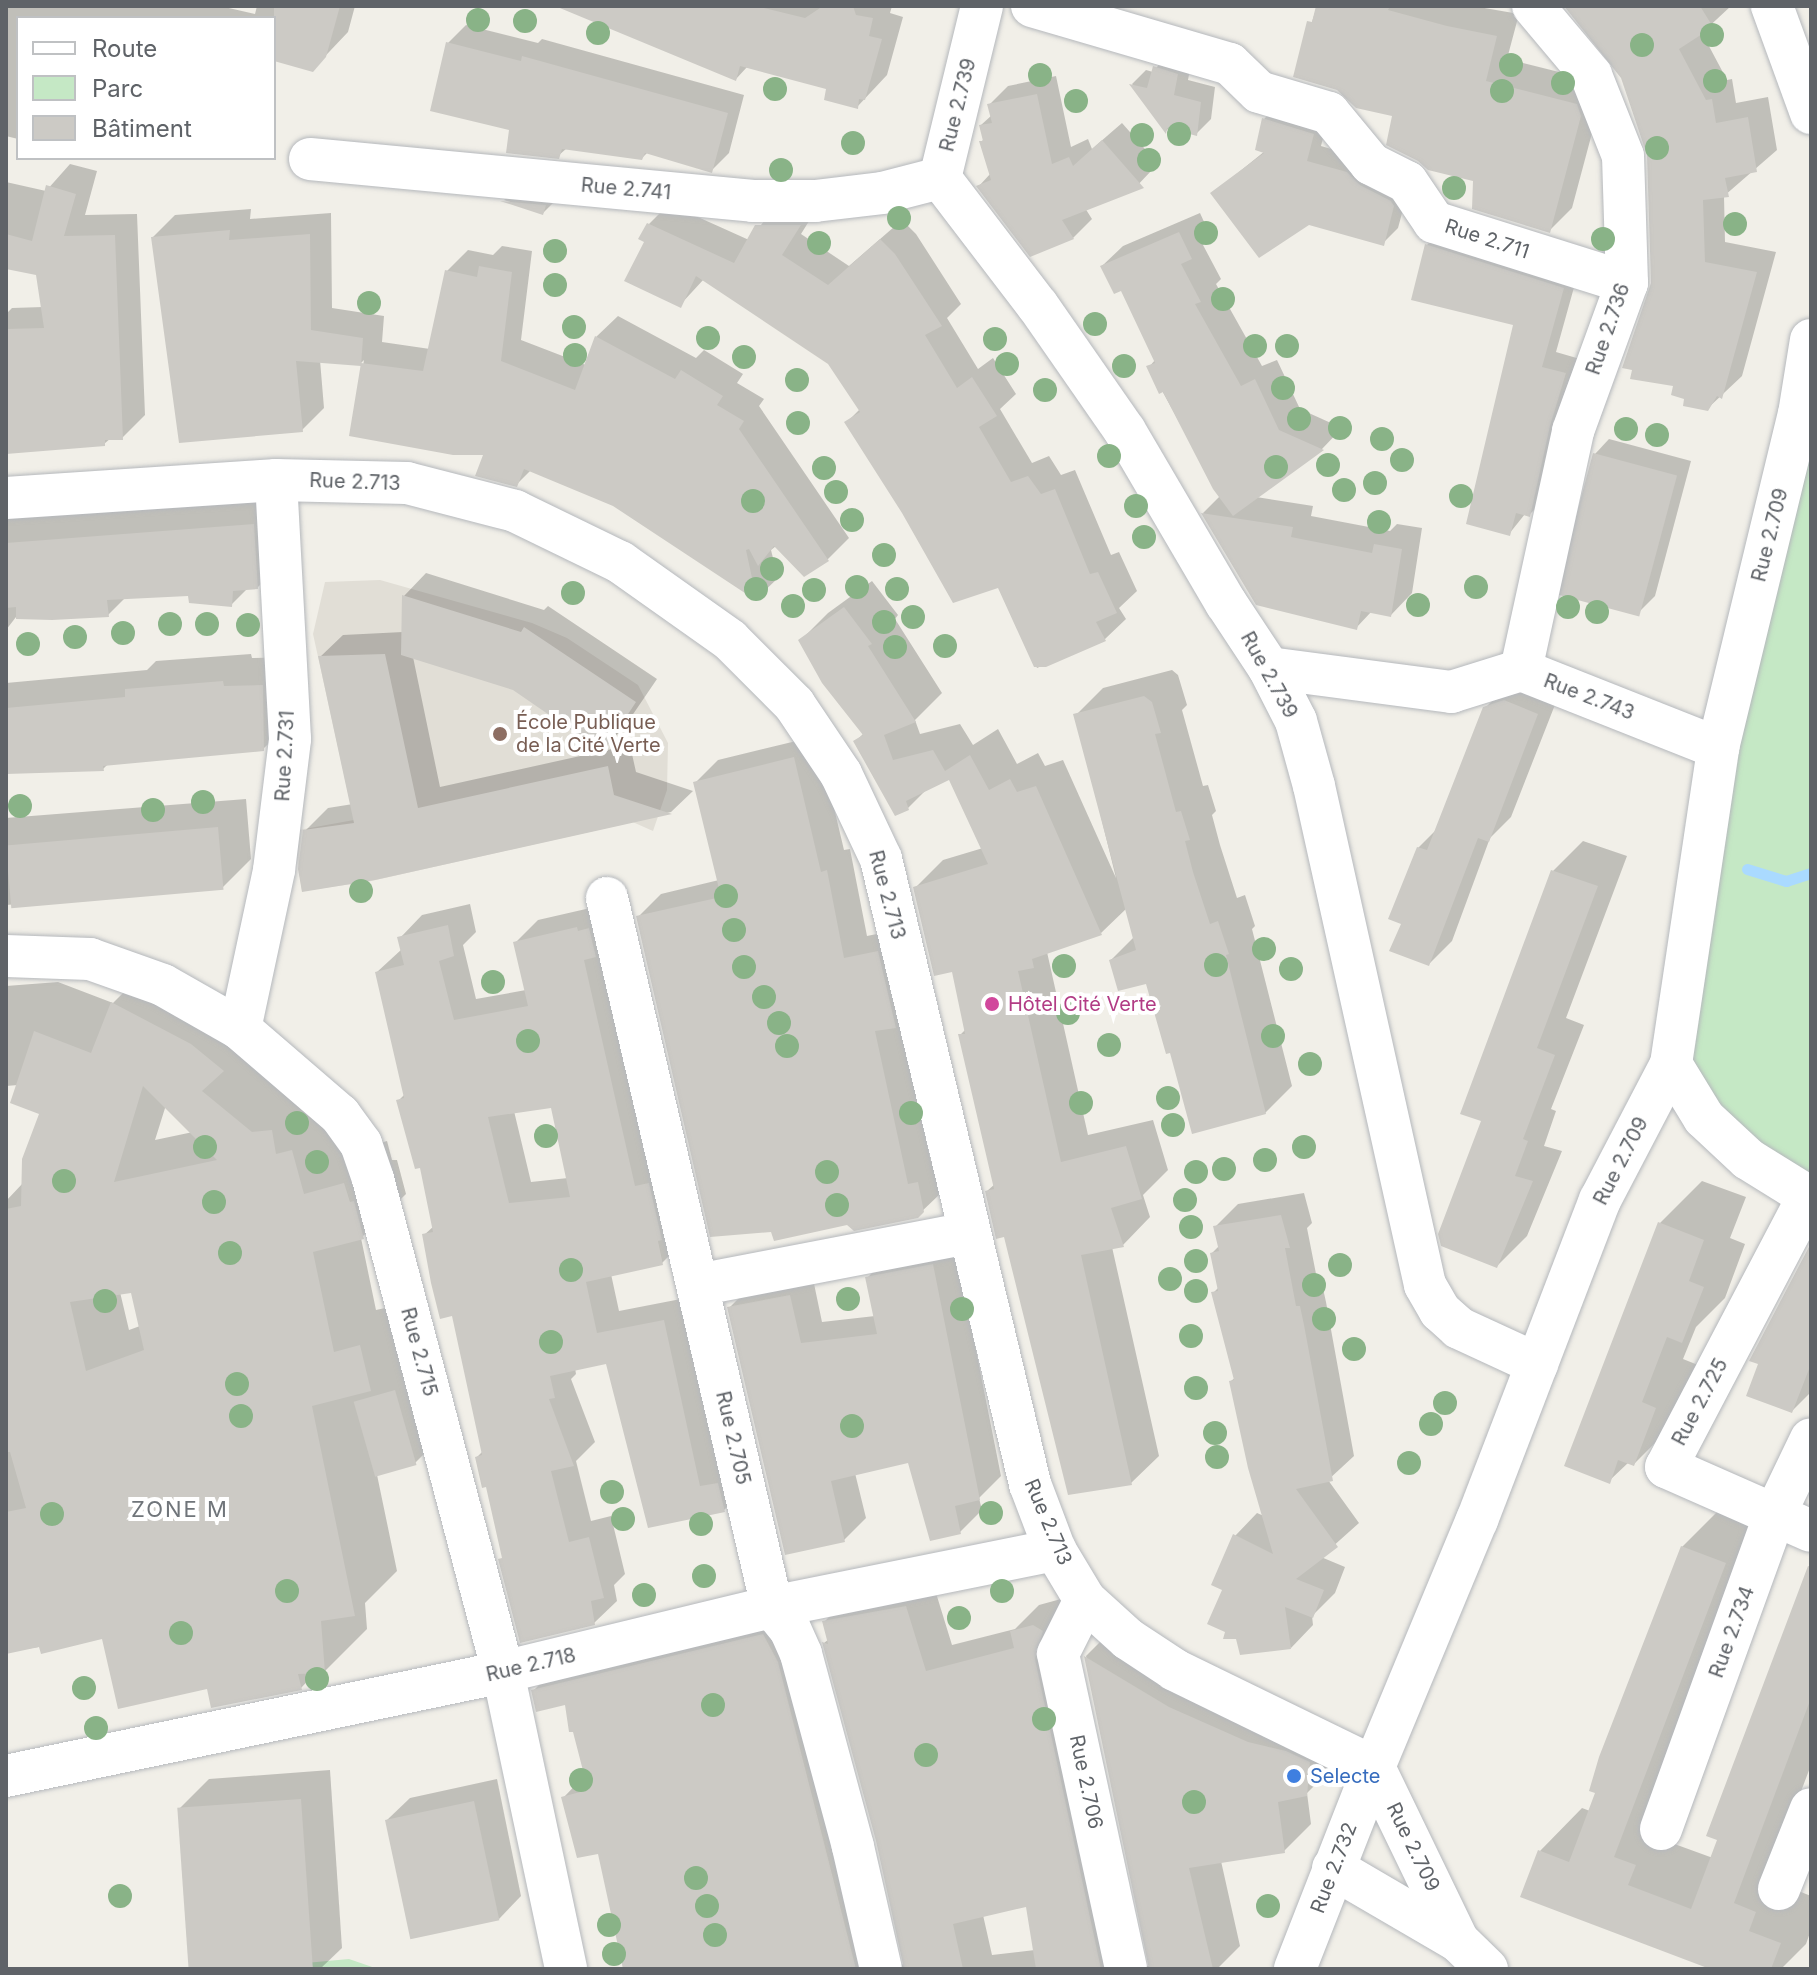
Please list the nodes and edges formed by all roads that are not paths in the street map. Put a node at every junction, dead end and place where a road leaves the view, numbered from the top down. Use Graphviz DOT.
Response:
graph roads {
  1 [pos="982,6"];
  2 [pos="1032,6"];
  3 [pos="1533,6"];
  4 [pos="1772,6"];
  5 [pos="1811,113"];
  6 [pos="310,159"];
  7 [pos="940,178"];
  8 [pos="1627,283"];
  9 [pos="1811,340"];
  10 [pos="276,480"];
  11 [pos="6,498"];
  12 [pos="1269,668"];
  13 [pos="1521,670"];
  14 [pos="1718,748"];
  15 [pos="607,898"];
  16 [pos="6,956"];
  17 [pos="240,1029"];
  18 [pos="1671,1064"];
  19 [pos="1810,1198"];
  20 [pos="969,1233"];
  21 [pos="698,1285"];
  22 [pos="1537,1364"];
  23 [pos="1811,1439"];
  24 [pos="1792,1523"];
  25 [pos="1055,1550"];
  26 [pos="1085,1600"];
  27 [pos="772,1607"];
  28 [pos="503,1672"];
  29 [pos="1374,1767"];
  30 [pos="6,1776"];
  31 [pos="1811,1809"];
  32 [pos="1661,1829"];
  33 [pos="1333,1868"];
  34 [pos="1779,1889"];
  35 [pos="1472,1955"];
  36 [pos="566,1969"];
  37 [pos="881,1969"];
  38 [pos="1126,1969"];
  39 [pos="1295,1969"];
  1 -- 7 [label="street, Rue 2.739"];
  2 -- 8 [label="street, Rue 2.711"];
  3 -- 8 [label="street, Rue 2.736"];
  4 -- 5 [label="street"];
  6 -- 7 [label="street, Rue 2.741"];
  7 -- 12 [label="street, Rue 2.739"];
  8 -- 13 [label="street, Rue 2.736"];
  9 -- 14 [label="street, Rue 2.709"];
  10 -- 11 [label="street, Rue 2.713"];
  10 -- 17 [label="street, Rue 2.731"];
  10 -- 20 [label="street, Rue 2.713"];
  12 -- 13 [label="street, Rue 2.743"];
  12 -- 22 [label="street, Rue 2.739"];
  13 -- 14 [label="street, Rue 2.743"];
  14 -- 18 [label="street, Rue 2.709"];
  15 -- 21 [label="street, Rue 2.705"];
  16 -- 17 [label="street, Rue 2.715"];
  17 -- 28 [label="street, Rue 2.715"];
  18 -- 19 [label="street"];
  18 -- 22 [label="street, Rue 2.709"];
  19 -- 24 [label="street, Rue 2.725"];
  20 -- 21 [label="street"];
  20 -- 25 [label="street, Rue 2.713"];
  21 -- 27 [label="street, Rue 2.705"];
  22 -- 29 [label="street, Rue 2.709"];
  23 -- 24 [label="street, Rue 2.734"];
  24 -- 32 [label="street, Rue 2.734"];
  25 -- 26 [label="street, Rue 2.713"];
  25 -- 27 [label="street, Rue 2.718"];
  26 -- 29 [label="street, Rue 2.713"];
  26 -- 38 [label="street, Rue 2.706"];
  27 -- 28 [label="street, Rue 2.718"];
  27 -- 37 [label="street, Rue 2.705"];
  28 -- 30 [label="street, Rue 2.718"];
  28 -- 36 [label="street, Rue 2.715"];
  29 -- 33 [label="street, Rue 2.732"];
  29 -- 35 [label="street, Rue 2.709"];
  31 -- 34 [label="street"];
  33 -- 35 [label="street, Rue 2.709"];
  33 -- 39 [label="street, Rue 2.732"];
}
